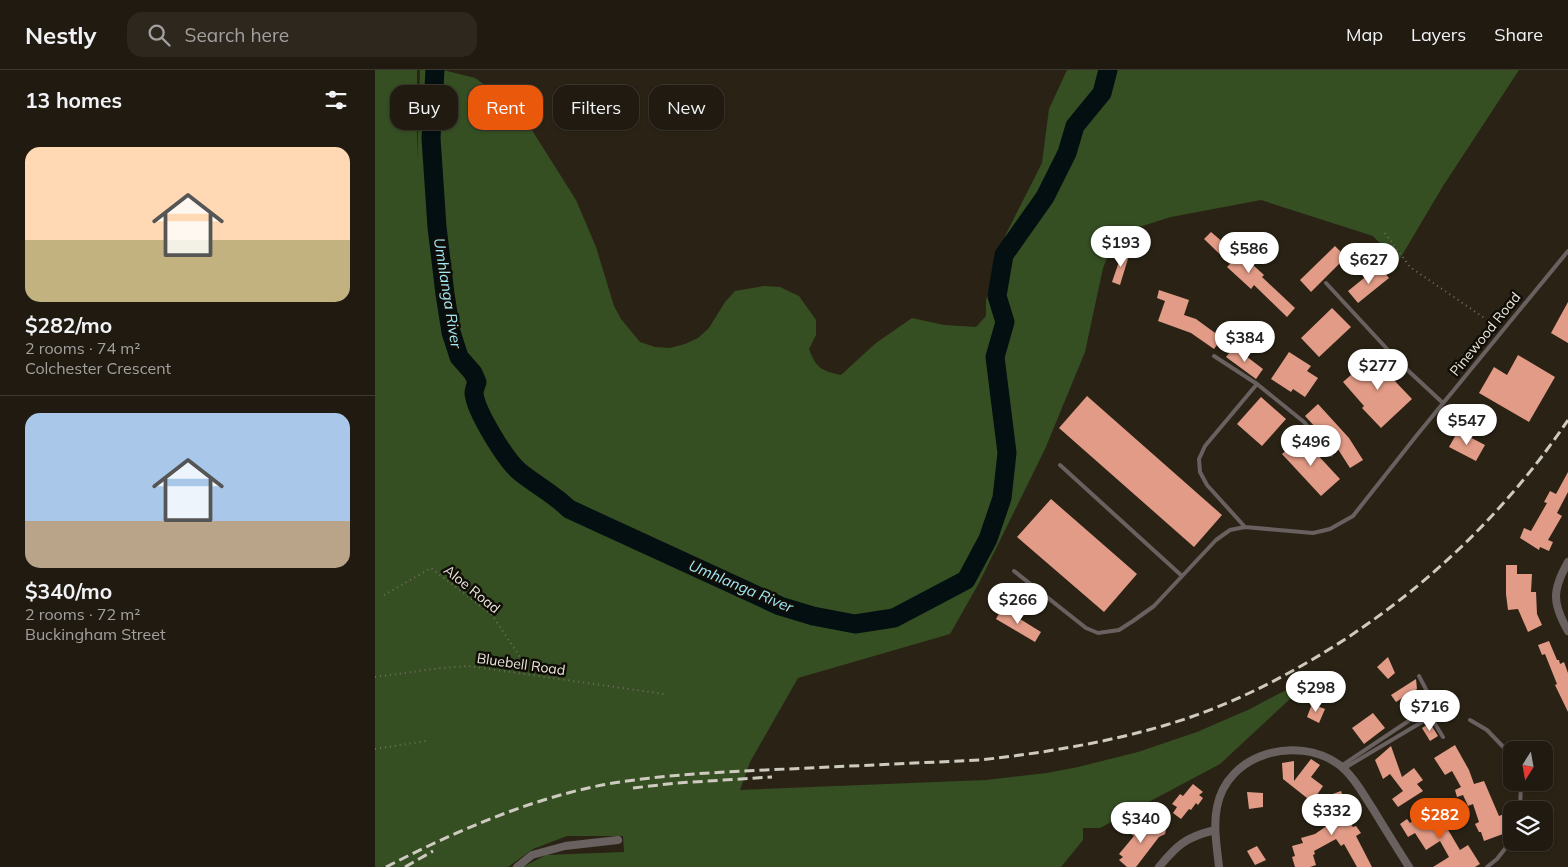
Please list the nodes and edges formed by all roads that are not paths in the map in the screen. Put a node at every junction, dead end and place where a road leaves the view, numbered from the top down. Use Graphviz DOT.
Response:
graph roads {
  1 [pos="1568,251"];
  2 [pos="1326,283"];
  3 [pos="1214,356"];
  4 [pos="1257,384"];
  5 [pos="1443,403"];
  6 [pos="1331,455"];
  7 [pos="1060,465"];
  8 [pos="1245,527"];
  9 [pos="1568,562"];
  10 [pos="1014,572"];
  11 [pos="1182,576"];
  12 [pos="1568,631"];
  13 [pos="1419,676"];
  14 [pos="1470,720"];
  15 [pos="1443,737"];
  16 [pos="1503,747"];
  17 [pos="1342,768"];
  18 [pos="1215,830"];
  19 [pos="618,840"];
  20 [pos="1503,851"];
  21 [pos="517,867"];
  22 [pos="1159,867"];
  23 [pos="1219,867"];
  24 [pos="1409,867"];
  25 [pos="1487,867"];
  1 -- 5 [label="lane, Pinewood Road"];
  2 -- 5 [label="lane"];
  3 -- 4 [label="lane"];
  4 -- 6 [label="lane"];
  4 -- 8 [label="lane"];
  5 -- 8 [label="lane, Pinewood Road"];
  7 -- 11 [label="lane"];
  8 -- 11 [label="lane, Pinewood Road"];
  9 -- 12 [label="street"];
  10 -- 11 [label="lane, Pinewood Road"];
  13 -- 17 [label="lane"];
  14 -- 16 [label="lane"];
  15 -- 17 [label="lane"];
  17 -- 18 [label="street"];
  17 -- 24 [label="street"];
  18 -- 22 [label="street"];
  18 -- 23 [label="street"];
  19 -- 21 [label="street"];
  20 -- 25 [label="lane"];
}
